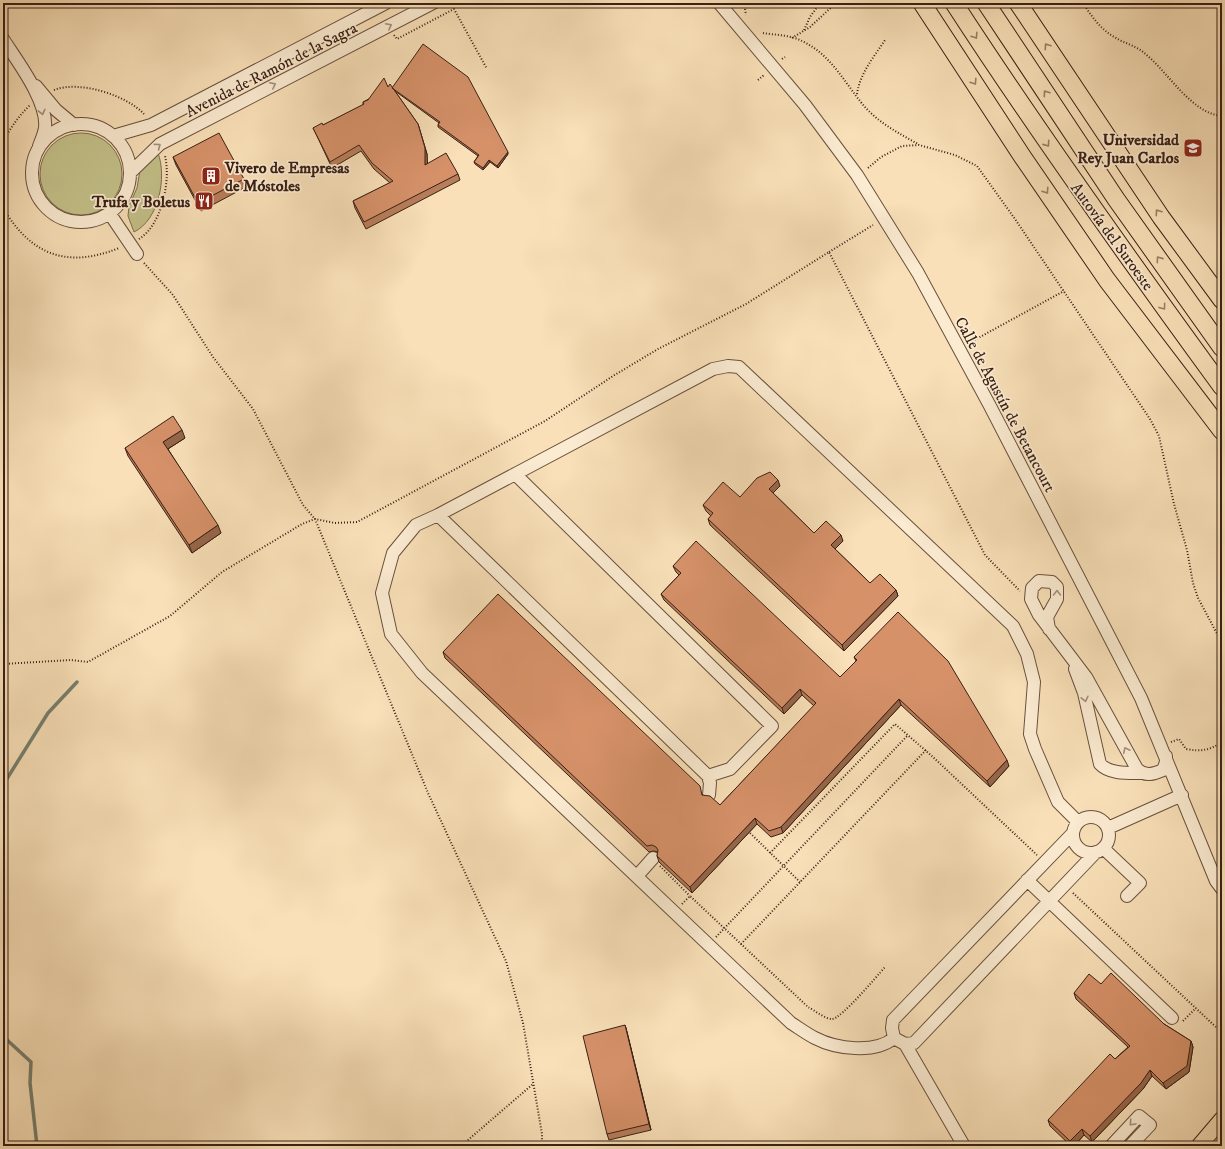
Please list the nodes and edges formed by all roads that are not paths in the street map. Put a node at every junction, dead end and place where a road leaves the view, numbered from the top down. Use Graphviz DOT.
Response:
graph roads {
  1 [pos="386,3"];
  2 [pos="433,3"];
  3 [pos="719,3"];
  4 [pos="922,3"];
  5 [pos="954,3"];
  6 [pos="986,3"];
  7 [pos="1018,3"];
  8 [pos="3,39"];
  9 [pos="41,96"];
  10 [pos="74,125"];
  11 [pos="113,136"];
  12 [pos="37,152"];
  13 [pos="130,173"];
  14 [pos="110,214"];
  15 [pos="137,254"];
  16 [pos="1222,300"];
  17 [pos="1222,348"];
  18 [pos="1173,368"];
  19 [pos="1222,387"];
  20 [pos="1222,431"];
  21 [pos="1222,442"];
  22 [pos="515,474"];
  23 [pos="438,515"];
  24 [pos="1049,629"];
  25 [pos="1058,639"];
  26 [pos="1115,727"];
  27 [pos="1095,736"];
  28 [pos="1164,750"];
  29 [pos="1141,773"];
  30 [pos="708,776"];
  31 [pos="709,795"];
  32 [pos="1182,795"];
  33 [pos="1075,827"];
  34 [pos="1108,828"];
  35 [pos="1099,850"];
  36 [pos="1207,855"];
  37 [pos="652,858"];
  38 [pos="1222,872"];
  39 [pos="637,876"];
  40 [pos="1027,880"];
  41 [pos="1222,890"];
  42 [pos="1127,896"];
  43 [pos="1050,900"];
  44 [pos="1172,1018"];
  45 [pos="894,1038"];
  46 [pos="905,1044"];
  47 [pos="1222,1119"];
  48 [pos="964,1146"];
  49 [pos="1110,1146"];
  50 [pos="1130,1146"];
  51 [pos="1199,1146"];
  1 -- 11 [label="street, Avenida de Ramón de la Sagra"];
  13 -- 2 [label="street, Avenida de Ramón de la Sagra, one-way"];
  3 -- 28 [label="street, Calle de Agustín de Betancourt"];
  4 -- 18 [label="highway, one-way"];
  5 -- 19 [label="highway, Autovía del Suroeste, one-way"];
  17 -- 6 [label="highway, Autovía del Suroeste, one-way"];
  16 -- 7 [label="highway, one-way"];
  8 -- 9 [label="street"];
  9 -- 10 [label="street"];
  9 -- 12 [label="street, one-way"];
  10 -- 11 [label="street"];
  10 -- 12 [label="street"];
  11 -- 13 [label="street"];
  12 -- 14 [label="street"];
  13 -- 14 [label="street"];
  14 -- 15 [label="street"];
  18 -- 20 [label="highway"];
  18 -- 21 [label="highway"];
  22 -- 23 [label="street"];
  22 -- 30 [label="street"];
  22 -- 33 [label="street"];
  23 -- 30 [label="street"];
  23 -- 39 [label="street"];
  24 -- 24 [label="street, one-way"];
  24 -- 25 [label="street"];
  25 -- 26 [label="street"];
  25 -- 27 [label="street, one-way"];
  26 -- 27 [label="street"];
  29 -- 26 [label="street, one-way"];
  27 -- 29 [label="street"];
  28 -- 29 [label="street"];
  28 -- 32 [label="street, Calle de Agustín de Betancourt"];
  30 -- 31 [label="street"];
  32 -- 34 [label="street"];
  32 -- 36 [label="street, Calle de Agustín de Betancourt"];
  33 -- 34 [label="street"];
  33 -- 35 [label="street"];
  33 -- 40 [label="street"];
  34 -- 35 [label="street"];
  35 -- 42 [label="street"];
  35 -- 43 [label="street"];
  36 -- 38 [label="street, Calle de Agustín de Betancourt"];
  36 -- 41 [label="street, Calle de Agustín de Betancourt"];
  37 -- 39 [label="street"];
  39 -- 45 [label="street"];
  40 -- 43 [label="street"];
  40 -- 45 [label="street"];
  43 -- 44 [label="street"];
  43 -- 46 [label="street"];
  45 -- 46 [label="street"];
  46 -- 48 [label="street"];
  47 -- 51 [label="main road"];
  50 -- 49 [label="street, one-way"];
}
